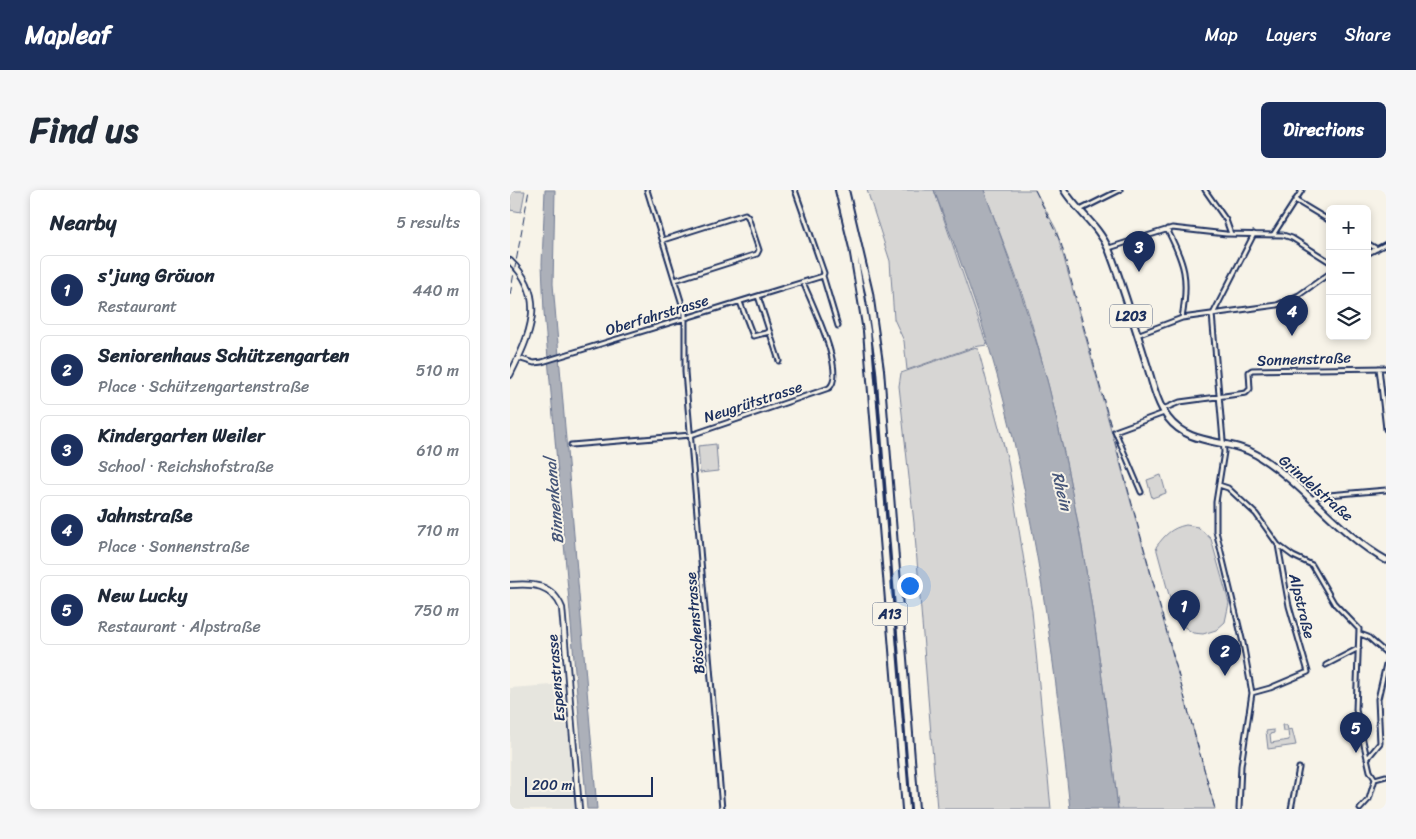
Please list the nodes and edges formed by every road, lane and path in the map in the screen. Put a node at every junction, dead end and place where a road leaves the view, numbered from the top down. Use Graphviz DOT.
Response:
graph roads {
  1 [pos="647,190"];
  2 [pos="795,190"];
  3 [pos="838,190"];
  4 [pos="845,190"];
  5 [pos="1064,190"];
  6 [pos="1120,190"];
  7 [pos="1205,190"];
  8 [pos="1302,190"];
  9 [pos="1296,200"];
  10 [pos="1080,210"];
  11 [pos="1326,218"];
  12 [pos="1167,228"];
  13 [pos="1231,234"];
  14 [pos="1254,234"];
  15 [pos="1273,235"];
  16 [pos="663,240"];
  17 [pos="1386,244"];
  18 [pos="1371,245"];
  19 [pos="1108,248"];
  20 [pos="1377,249"];
  21 [pos="1371,252"];
  22 [pos="1326,259"];
  23 [pos="510,261"];
  24 [pos="823,276"];
  25 [pos="1326,276"];
  26 [pos="675,280"];
  27 [pos="803,282"];
  28 [pos="758,296"];
  29 [pos="740,302"];
  30 [pos="1212,314"];
  31 [pos="685,318"];
  32 [pos="1182,318"];
  33 [pos="838,326"];
  34 [pos="770,332"];
  35 [pos="1137,335"];
  36 [pos="518,358"];
  37 [pos="779,361"];
  38 [pos="1379,368"];
  39 [pos="1386,368"];
  40 [pos="510,375"];
  41 [pos="1220,396"];
  42 [pos="1164,410"];
  43 [pos="1386,429"];
  44 [pos="691,435"];
  45 [pos="572,445"];
  46 [pos="1224,445"];
  47 [pos="1219,485"];
  48 [pos="1386,490"];
  49 [pos="1141,492"];
  50 [pos="1312,499"];
  51 [pos="1278,545"];
  52 [pos="1386,560"];
  53 [pos="510,585"];
  54 [pos="1360,634"];
  55 [pos="1359,648"];
  56 [pos="1386,653"];
  57 [pos="1386,664"];
  58 [pos="1326,665"];
  59 [pos="1252,693"];
  60 [pos="1367,760"];
  61 [pos="1299,768"];
  62 [pos="1386,776"];
  63 [pos="1375,779"];
  64 [pos="580,809"];
  65 [pos="722,809"];
  66 [pos="906,809"];
  67 [pos="915,809"];
  68 [pos="1239,809"];
  69 [pos="1291,809"];
  70 [pos="1360,809"];
  1 -- 16 [label="street, Böschenstrasse"];
  2 -- 24 [label="street"];
  3 -- 66 [label="highway, A13"];
  4 -- 67 [label="highway, A13"];
  5 -- 10 [label="main road, L203"];
  6 -- 10 [label="street"];
  7 -- 13 [label="street"];
  8 -- 9 [label="street"];
  9 -- 11 [label="street"];
  9 -- 15 [label="street"];
  10 -- 19 [label="main road, L203"];
  12 -- 13 [label="street"];
  12 -- 19 [label="street"];
  12 -- 32 [label="street"];
  13 -- 14 [label="street"];
  14 -- 15 [label="street"];
  14 -- 30 [label="street"];
  15 -- 22 [label="street"];
  16 -- 26 [label="street, Böschenstrasse"];
  16 -- 26 [label="street"];
  17 -- 20 [label="street"];
  18 -- 20 [label="street"];
  19 -- 35 [label="main road, L203"];
  20 -- 21 [label="street"];
  23 -- 36 [label="street"];
  24 -- 27 [label="street, Oberfahrstrasse"];
  24 -- 33 [label="street"];
  25 -- 30 [label="street"];
  26 -- 31 [label="street, Böschenstrasse"];
  27 -- 28 [label="street, Oberfahrstrasse"];
  27 -- 44 [label="street, Neugrütstrasse"];
  28 -- 29 [label="street, Oberfahrstrasse"];
  28 -- 34 [label="street"];
  29 -- 31 [label="street, Oberfahrstrasse"];
  29 -- 34 [label="street"];
  30 -- 32 [label="street"];
  30 -- 41 [label="street"];
  31 -- 36 [label="street, Oberfahrstrasse"];
  31 -- 44 [label="street, Böschenstrasse"];
  32 -- 35 [label="street"];
  34 -- 37 [label="street"];
  35 -- 42 [label="main road, L203"];
  36 -- 40 [label="street"];
  38 -- 39 [label="street, Sonnenstraße"];
  38 -- 41 [label="street, Sonnenstraße"];
  38 -- 43 [label="street"];
  41 -- 42 [label="street"];
  41 -- 46 [label="street"];
  42 -- 46 [label="main road, L203"];
  42 -- 49 [label="street"];
  44 -- 45 [label="street, Neugrütstrasse"];
  44 -- 65 [label="street, Böschenstrasse"];
  46 -- 47 [label="street"];
  46 -- 50 [label="main road, Grindelstraße / L203"];
  47 -- 51 [label="street, Alpstraße"];
  47 -- 59 [label="street"];
  48 -- 50 [label="street"];
  50 -- 52 [label="main road, Grindelstraße / L203"];
  51 -- 54 [label="street, Alpstraße"];
  51 -- 59 [label="street, Alpstraße"];
  53 -- 64 [label="street, Espenstrasse"];
  54 -- 55 [label="street"];
  54 -- 56 [label="street, Alpstraße"];
  55 -- 58 [label="street"];
  55 -- 60 [label="street"];
  57 -- 60 [label="street"];
  59 -- 68 [label="street"];
  60 -- 63 [label="street"];
  61 -- 69 [label="street"];
  62 -- 63 [label="street"];
  63 -- 70 [label="street"];
}
